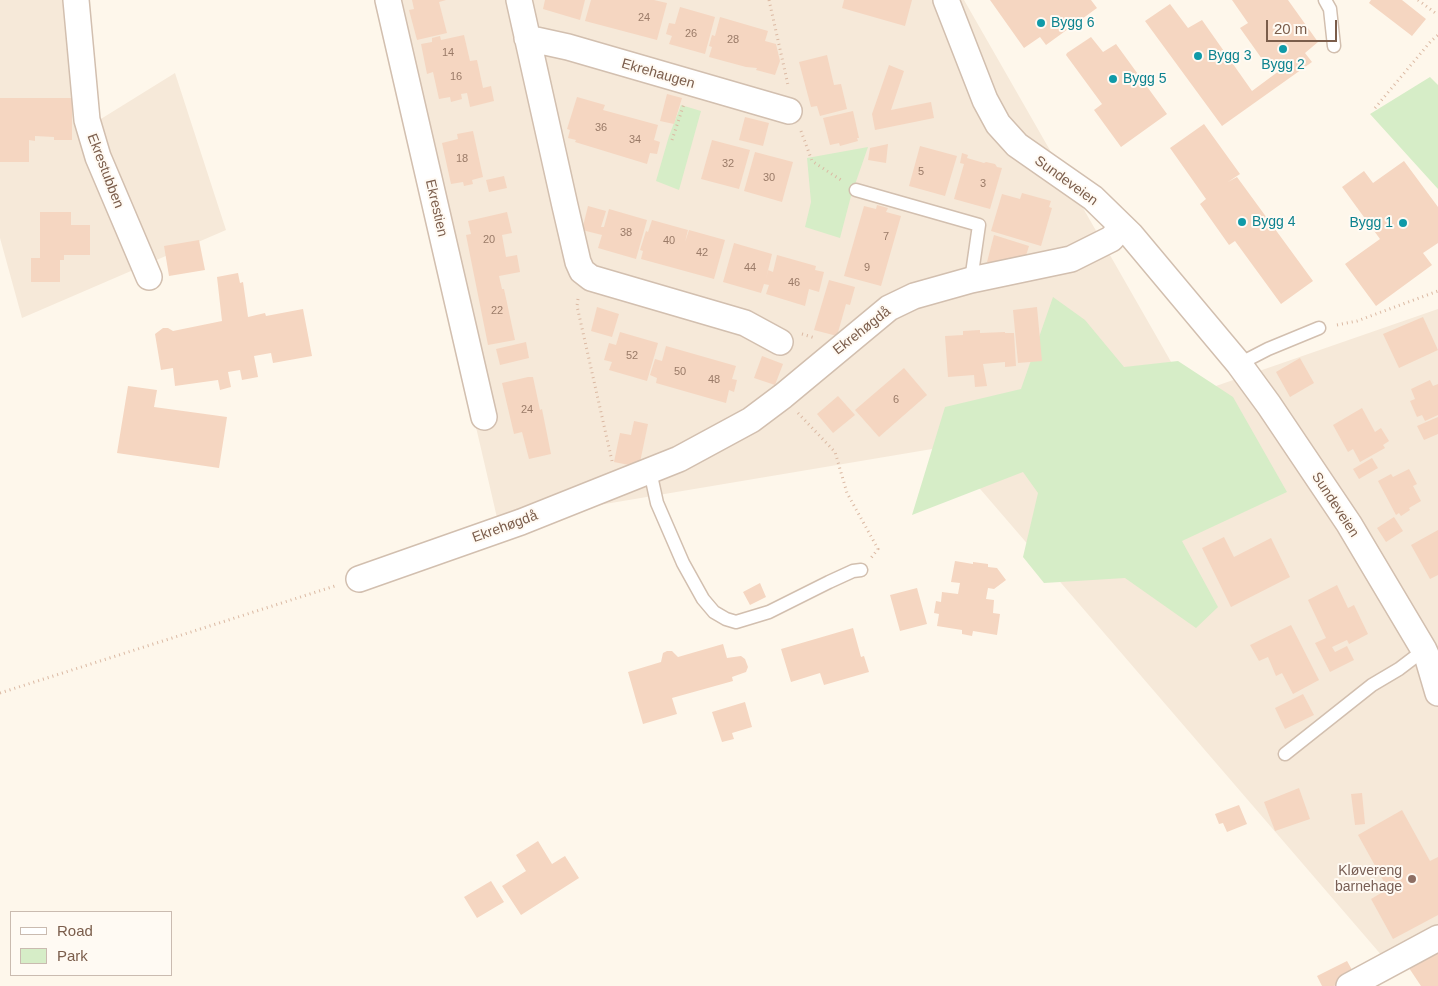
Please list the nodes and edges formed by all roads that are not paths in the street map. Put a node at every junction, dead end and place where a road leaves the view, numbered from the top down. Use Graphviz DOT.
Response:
graph roads {
  1 [pos="76,0"];
  2 [pos="388,0"];
  3 [pos="518,0"];
  4 [pos="946,0"];
  5 [pos="1325,0"];
  6 [pos="527,38"];
  7 [pos="1334,46"];
  8 [pos="789,111"];
  9 [pos="856,190"];
  10 [pos="1122,227"];
  11 [pos="149,277"];
  12 [pos="971,280"];
  13 [pos="1319,328"];
  14 [pos="780,342"];
  15 [pos="1239,364"];
  16 [pos="484,417"];
  17 [pos="650,471"];
  18 [pos="861,570"];
  19 [pos="359,579"];
  20 [pos="1430,654"];
  21 [pos="1438,693"];
  22 [pos="1285,754"];
  23 [pos="1438,938"];
  24 [pos="1349,986"];
  1 -- 11 [label="street, Ekrestubben"];
  2 -- 16 [label="street, Ekrestien"];
  3 -- 6 [label="street"];
  4 -- 10 [label="street, Sundeveien"];
  5 -- 7 [label="lane"];
  6 -- 8 [label="street, Ekrehaugen"];
  6 -- 14 [label="street"];
  9 -- 12 [label="lane"];
  10 -- 12 [label="street, Ekrehøgdå"];
  10 -- 15 [label="street, Sundeveien"];
  12 -- 17 [label="street, Ekrehøgdå"];
  13 -- 15 [label="lane"];
  15 -- 20 [label="street, Sundeveien"];
  17 -- 18 [label="lane"];
  17 -- 19 [label="street, Ekrehøgdå"];
  20 -- 21 [label="street, Sundeveien"];
  20 -- 22 [label="lane"];
  23 -- 24 [label="street"];
}
